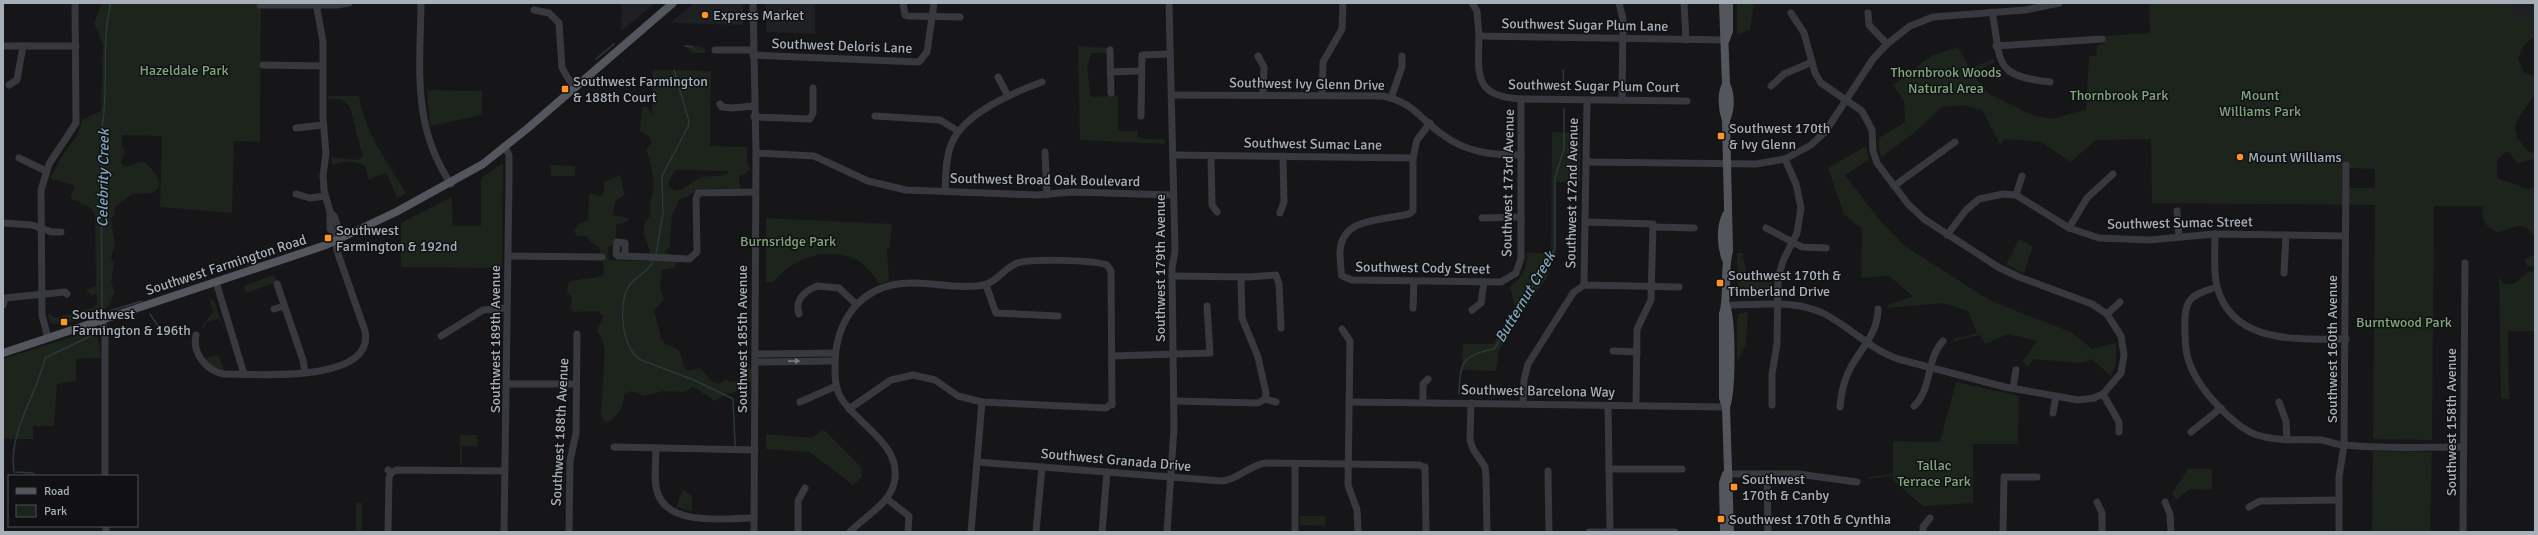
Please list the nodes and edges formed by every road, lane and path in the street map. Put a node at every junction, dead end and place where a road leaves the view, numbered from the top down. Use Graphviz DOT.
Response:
graph roads {
  1 [pos="75,3"];
  2 [pos="349,3"];
  3 [pos="421,3"];
  4 [pos="672,3"];
  5 [pos="753,3"];
  6 [pos="903,3"];
  7 [pos="934,3"];
  8 [pos="1169,3"];
  9 [pos="1343,3"];
  10 [pos="1472,3"];
  11 [pos="1619,3"];
  12 [pos="1684,3"];
  13 [pos="1723,3"];
  14 [pos="1729,3"];
  15 [pos="2055,3"];
  16 [pos="316,4"];
  17 [pos="260,5"];
  18 [pos="534,10"];
  19 [pos="1992,12"];
  20 [pos="1792,13"];
  21 [pos="1868,14"];
  22 [pos="934,16"];
  23 [pos="960,17"];
  24 [pos="1479,36"];
  25 [pos="1623,38"];
  26 [pos="2102,39"];
  27 [pos="1686,40"];
  28 [pos="1726,40"];
  29 [pos="1887,44"];
  30 [pos="3,46"];
  31 [pos="23,46"];
  32 [pos="76,46"];
  33 [pos="1996,46"];
  34 [pos="715,50"];
  35 [pos="1110,50"];
  36 [pos="754,53"];
  37 [pos="1170,54"];
  38 [pos="1258,56"];
  39 [pos="1402,56"];
  40 [pos="1812,62"];
  41 [pos="263,65"];
  42 [pos="322,66"];
  43 [pos="1140,71"];
  44 [pos="1110,72"];
  45 [pos="998,77"];
  46 [pos="1042,82"];
  47 [pos="2050,82"];
  48 [pos="9,85"];
  49 [pos="1771,86"];
  50 [pos="574,88"];
  51 [pos="813,88"];
  52 [pos="1111,93"];
  53 [pos="1264,94"];
  54 [pos="1172,95"];
  55 [pos="1322,95"];
  56 [pos="1008,96"];
  57 [pos="1392,98"];
  58 [pos="1521,99"];
  59 [pos="1587,100"];
  60 [pos="1622,100"];
  61 [pos="1846,100"];
  62 [pos="1687,101"];
  63 [pos="720,104"];
  64 [pos="754,106"];
  65 [pos="875,116"];
  66 [pos="1141,116"];
  67 [pos="754,117"];
  68 [pos="1430,123"];
  69 [pos="323,125"];
  70 [pos="296,128"];
  71 [pos="958,131"];
  72 [pos="1955,142"];
  73 [pos="505,148"];
  74 [pos="1045,152"];
  75 [pos="756,154"];
  76 [pos="1173,155"];
  77 [pos="1521,155"];
  78 [pos="1211,156"];
  79 [pos="1284,156"];
  80 [pos="19,158"];
  81 [pos="1413,158"];
  82 [pos="1785,159"];
  83 [pos="1586,162"];
  84 [pos="1726,164"];
  85 [pos="2346,165"];
  86 [pos="46,171"];
  87 [pos="2113,174"];
  88 [pos="2022,176"];
  89 [pos="451,184"];
  90 [pos="1894,186"];
  91 [pos="945,191"];
  92 [pos="755,192"];
  93 [pos="296,194"];
  94 [pos="1047,195"];
  95 [pos="1173,195"];
  96 [pos="2016,195"];
  97 [pos="325,196"];
  98 [pos="2176,211"];
  99 [pos="1217,212"];
  100 [pos="1280,213"];
  101 [pos="1521,217"];
  102 [pos="1482,218"];
  103 [pos="1586,222"];
  104 [pos="3,223"];
  105 [pos="1653,225"];
  106 [pos="41,228"];
  107 [pos="1694,228"];
  108 [pos="1766,228"];
  109 [pos="2069,228"];
  110 [pos="61,232"];
  111 [pos="2215,234"];
  112 [pos="1947,235"];
  113 [pos="2286,235"];
  114 [pos="2345,236"];
  115 [pos="336,237"];
  116 [pos="2179,237"];
  117 [pos="1792,243"];
  118 [pos="1826,248"];
  119 [pos="508,256"];
  120 [pos="625,256"];
  121 [pos="602,257"];
  122 [pos="2465,264"];
  123 [pos="2284,273"];
  124 [pos="1172,276"];
  125 [pos="1241,277"];
  126 [pos="1414,281"];
  127 [pos="216,282"];
  128 [pos="1484,282"];
  129 [pos="1501,282"];
  130 [pos="277,284"];
  131 [pos="986,285"];
  132 [pos="1584,286"];
  133 [pos="1652,287"];
  134 [pos="1679,287"];
  135 [pos="2217,287"];
  136 [pos="68,294"];
  137 [pos="42,296"];
  138 [pos="2120,302"];
  139 [pos="856,304"];
  140 [pos="3,305"];
  141 [pos="1726,305"];
  142 [pos="1778,305"];
  143 [pos="284,306"];
  144 [pos="1207,306"];
  145 [pos="507,308"];
  146 [pos="1413,308"];
  147 [pos="274,309"];
  148 [pos="1878,309"];
  149 [pos="1472,310"];
  150 [pos="799,314"];
  151 [pos="2107,314"];
  152 [pos="1058,316"];
  153 [pos="98,321"];
  154 [pos="1282,328"];
  155 [pos="1342,329"];
  156 [pos="577,334"];
  157 [pos="196,335"];
  158 [pos="441,336"];
  159 [pos="48,338"];
  160 [pos="2346,339"];
  161 [pos="1943,341"];
  162 [pos="1867,344"];
  163 [pos="1613,351"];
  164 [pos="1637,352"];
  165 [pos="3,353"];
  166 [pos="755,354"];
  167 [pos="1173,354"];
  168 [pos="1112,356"];
  169 [pos="835,357"];
  170 [pos="755,362"];
  171 [pos="1930,368"];
  172 [pos="2016,370"];
  173 [pos="244,374"];
  174 [pos="305,374"];
  175 [pos="1428,379"];
  176 [pos="508,384"];
  177 [pos="576,384"];
  178 [pos="836,386"];
  179 [pos="2013,388"];
  180 [pos="2103,394"];
  181 [pos="2056,396"];
  182 [pos="1265,399"];
  183 [pos="1174,401"];
  184 [pos="800,402"];
  185 [pos="982,402"];
  186 [pos="1276,402"];
  187 [pos="1350,402"];
  188 [pos="1423,402"];
  189 [pos="2279,402"];
  190 [pos="1471,403"];
  191 [pos="1523,404"];
  192 [pos="1608,405"];
  193 [pos="1636,405"];
  194 [pos="1772,405"];
  195 [pos="1840,406"];
  196 [pos="1914,406"];
  197 [pos="1726,407"];
  198 [pos="2221,408"];
  199 [pos="850,409"];
  200 [pos="2053,412"];
  201 [pos="2119,432"];
  202 [pos="2191,432"];
  203 [pos="2287,440"];
  204 [pos="2344,445"];
  205 [pos="2463,446"];
  206 [pos="614,448"];
  207 [pos="656,448"];
  208 [pos="755,450"];
  209 [pos="977,462"];
  210 [pos="1295,463"];
  211 [pos="1349,464"];
  212 [pos="1042,467"];
  213 [pos="1609,469"];
  214 [pos="1682,469"];
  215 [pos="505,471"];
  216 [pos="1548,471"];
  217 [pos="1107,472"];
  218 [pos="1726,474"];
  219 [pos="1767,474"];
  220 [pos="105,475"];
  221 [pos="2037,477"];
  222 [pos="1172,478"];
  223 [pos="1857,482"];
  224 [pos="805,488"];
  225 [pos="887,499"];
  226 [pos="2339,500"];
  227 [pos="2097,502"];
  228 [pos="2164,502"];
  229 [pos="2249,507"];
  230 [pos="754,518"];
  231 [pos="1930,518"];
  232 [pos="1610,531"];
  233 [pos="388,532"];
  234 [pos="504,532"];
  235 [pos="569,532"];
  236 [pos="754,532"];
  237 [pos="798,532"];
  238 [pos="850,532"];
  239 [pos="908,532"];
  240 [pos="970,532"];
  241 [pos="1036,532"];
  242 [pos="1102,532"];
  243 [pos="1167,532"];
  244 [pos="1295,532"];
  245 [pos="1358,532"];
  246 [pos="1426,532"];
  247 [pos="1487,532"];
  248 [pos="1549,532"];
  249 [pos="1589,532"];
  250 [pos="1675,532"];
  251 [pos="1724,532"];
  252 [pos="1730,532"];
  253 [pos="1768,532"];
  254 [pos="1923,532"];
  255 [pos="2004,532"];
  256 [pos="2102,532"];
  257 [pos="2171,532"];
  258 [pos="2339,532"];
  259 [pos="2463,532"];
  1 -- 32 [label="street"];
  2 -- 16 [label="street"];
  3 -- 89 [label="street"];
  4 -- 50 [label="main road, Southwest Farmington Road"];
  5 -- 36 [label="street, Southwest 185th Avenue"];
  6 -- 22 [label="street"];
  7 -- 22 [label="street"];
  8 -- 37 [label="street, Southwest 179th Avenue"];
  9 -- 55 [label="street"];
  10 -- 24 [label="street"];
  11 -- 25 [label="street"];
  12 -- 27 [label="street"];
  13 -- 28 [label="main road"];
  14 -- 28 [label="main road"];
  15 -- 19 [label="street"];
  16 -- 17 [label="street"];
  16 -- 42 [label="street"];
  18 -- 50 [label="street"];
  19 -- 29 [label="street"];
  19 -- 33 [label="street"];
  20 -- 40 [label="street"];
  21 -- 29 [label="street"];
  22 -- 23 [label="street"];
  22 -- 36 [label="street, Southwest Deloris Lane"];
  24 -- 25 [label="street, Southwest Sugar Plum Lane"];
  24 -- 58 [label="street, Southwest Sugar Plum Court"];
  25 -- 27 [label="street, Southwest Sugar Plum Lane"];
  25 -- 60 [label="street"];
  26 -- 33 [label="street"];
  27 -- 28 [label="street, Southwest Sugar Plum Lane"];
  28 -- 84 [label="main road"];
  29 -- 61 [label="street"];
  30 -- 31 [label="street"];
  31 -- 32 [label="street"];
  31 -- 48 [label="street"];
  32 -- 86 [label="street"];
  33 -- 47 [label="street"];
  34 -- 36 [label="street, Southwest Deloris Lane"];
  35 -- 44 [label="street"];
  36 -- 64 [label="street, Southwest 185th Avenue"];
  37 -- 43 [label="street"];
  37 -- 54 [label="street, Southwest 179th Avenue"];
  38 -- 53 [label="street"];
  39 -- 57 [label="street"];
  40 -- 49 [label="street"];
  40 -- 61 [label="street"];
  41 -- 42 [label="street"];
  42 -- 69 [label="street"];
  43 -- 44 [label="street"];
  43 -- 66 [label="street"];
  44 -- 52 [label="street"];
  45 -- 56 [label="street"];
  46 -- 56 [label="street"];
  50 -- 73 [label="main road, Southwest Farmington Road"];
  51 -- 67 [label="street"];
  53 -- 54 [label="street, Southwest Ivy Glenn Drive"];
  53 -- 55 [label="street, Southwest Ivy Glenn Drive"];
  54 -- 76 [label="street, Southwest 179th Avenue"];
  55 -- 57 [label="street, Southwest Ivy Glenn Drive"];
  56 -- 71 [label="street"];
  57 -- 68 [label="street, Southwest Ivy Glenn Drive"];
  58 -- 59 [label="street, Southwest Sugar Plum Court"];
  58 -- 77 [label="street, Southwest 173rd Avenue"];
  59 -- 60 [label="street, Southwest Sugar Plum Court"];
  59 -- 83 [label="street, Southwest 172nd Avenue"];
  60 -- 62 [label="street, Southwest Sugar Plum Court"];
  61 -- 82 [label="street"];
  61 -- 90 [label="street"];
  63 -- 64 [label="street"];
  64 -- 67 [label="street, Southwest 185th Avenue"];
  65 -- 71 [label="street"];
  67 -- 75 [label="street, Southwest 185th Avenue"];
  68 -- 77 [label="street, Southwest Ivy Glenn Drive"];
  68 -- 81 [label="street"];
  69 -- 70 [label="street"];
  69 -- 97 [label="street"];
  71 -- 91 [label="street"];
  72 -- 90 [label="street"];
  73 -- 89 [label="main road, Southwest Farmington Road"];
  73 -- 119 [label="street, Southwest 189th Avenue"];
  74 -- 94 [label="street"];
  75 -- 91 [label="street, Southwest Broad Oak Boulevard"];
  75 -- 92 [label="street, Southwest 185th Avenue"];
  76 -- 78 [label="street, Southwest Sumac Lane"];
  76 -- 95 [label="street, Southwest 179th Avenue"];
  77 -- 101 [label="street, Southwest 173rd Avenue"];
  78 -- 79 [label="street, Southwest Sumac Lane"];
  78 -- 99 [label="street"];
  79 -- 81 [label="street, Southwest Sumac Lane"];
  79 -- 100 [label="street"];
  80 -- 86 [label="street"];
  81 -- 126 [label="street, Southwest Cody Street"];
  82 -- 84 [label="street"];
  82 -- 117 [label="street"];
  83 -- 84 [label="street"];
  83 -- 103 [label="street, Southwest 172nd Avenue"];
  84 -- 141 [label="main road"];
  85 -- 114 [label="street, Southwest 160th Avenue"];
  86 -- 106 [label="street"];
  87 -- 109 [label="street"];
  88 -- 96 [label="street"];
  89 -- 115 [label="main road, Southwest Farmington Road"];
  90 -- 112 [label="street"];
  91 -- 94 [label="street, Southwest Broad Oak Boulevard"];
  92 -- 120 [label="street"];
  92 -- 166 [label="street, Southwest 185th Avenue"];
  93 -- 97 [label="street"];
  94 -- 95 [label="street, Southwest Broad Oak Boulevard"];
  95 -- 124 [label="street, Southwest 179th Avenue"];
  96 -- 109 [label="street, Southwest Sumac Street"];
  96 -- 112 [label="street"];
  97 -- 115 [label="street"];
  98 -- 116 [label="street"];
  101 -- 102 [label="street"];
  101 -- 129 [label="street, Southwest 173rd Avenue"];
  103 -- 105 [label="street"];
  103 -- 132 [label="street, Southwest 172nd Avenue"];
  104 -- 106 [label="street"];
  105 -- 107 [label="street"];
  105 -- 133 [label="street"];
  106 -- 110 [label="street"];
  106 -- 137 [label="street"];
  108 -- 117 [label="street"];
  109 -- 116 [label="street, Southwest Sumac Street"];
  111 -- 113 [label="street, Southwest Sumac Street"];
  111 -- 116 [label="street, Southwest Sumac Street"];
  111 -- 135 [label="street"];
  112 -- 151 [label="street"];
  113 -- 114 [label="street, Southwest Sumac Street"];
  113 -- 123 [label="street"];
  114 -- 160 [label="street, Southwest 160th Avenue"];
  115 -- 127 [label="main road, Southwest Farmington Road"];
  115 -- 174 [label="street"];
  117 -- 118 [label="street"];
  117 -- 142 [label="street"];
  119 -- 121 [label="street"];
  119 -- 145 [label="street, Southwest 189th Avenue"];
  122 -- 205 [label="street, Southwest 158th Avenue"];
  124 -- 125 [label="street"];
  124 -- 167 [label="street, Southwest 179th Avenue"];
  125 -- 154 [label="street"];
  125 -- 182 [label="street"];
  126 -- 128 [label="street, Southwest Cody Street"];
  126 -- 146 [label="street"];
  127 -- 153 [label="main road, Southwest Farmington Road"];
  127 -- 173 [label="street"];
  128 -- 129 [label="street, Southwest Cody Street"];
  128 -- 149 [label="street"];
  130 -- 143 [label="street"];
  131 -- 139 [label="street"];
  131 -- 152 [label="street"];
  131 -- 168 [label="street"];
  132 -- 133 [label="street"];
  132 -- 191 [label="street"];
  133 -- 134 [label="street"];
  133 -- 164 [label="street"];
  135 -- 160 [label="street"];
  135 -- 198 [label="street"];
  136 -- 137 [label="street"];
  137 -- 140 [label="street"];
  137 -- 159 [label="street"];
  138 -- 151 [label="street"];
  139 -- 150 [label="street"];
  139 -- 169 [label="street"];
  141 -- 142 [label="street"];
  141 -- 197 [label="main road"];
  142 -- 162 [label="street"];
  142 -- 194 [label="street"];
  143 -- 147 [label="street"];
  143 -- 174 [label="street"];
  144 -- 167 [label="street"];
  145 -- 158 [label="street"];
  145 -- 176 [label="street, Southwest 189th Avenue"];
  148 -- 162 [label="street"];
  151 -- 180 [label="street"];
  153 -- 159 [label="main road, Southwest Farmington Road"];
  153 -- 220 [label="street"];
  155 -- 187 [label="street"];
  156 -- 177 [label="street, Southwest 188th Avenue"];
  157 -- 173 [label="street"];
  159 -- 165 [label="main road, Southwest Farmington Road"];
  160 -- 204 [label="street, Southwest 160th Avenue"];
  161 -- 171 [label="street"];
  162 -- 171 [label="street"];
  162 -- 195 [label="street"];
  163 -- 164 [label="street"];
  164 -- 193 [label="street"];
  166 -- 169 [label="street"];
  166 -- 170 [label="street, Southwest 185th Avenue"];
  167 -- 168 [label="street"];
  167 -- 183 [label="street, Southwest 179th Avenue"];
  168 -- 185 [label="street"];
  170 -- 169 [label="street, one-way"];
  169 -- 178 [label="street"];
  170 -- 208 [label="street, Southwest 185th Avenue"];
  171 -- 179 [label="street"];
  171 -- 196 [label="street"];
  172 -- 179 [label="street"];
  173 -- 174 [label="street"];
  175 -- 188 [label="street"];
  176 -- 177 [label="street"];
  176 -- 215 [label="street, Southwest 189th Avenue"];
  177 -- 235 [label="street, Southwest 188th Avenue"];
  178 -- 184 [label="street"];
  178 -- 199 [label="street"];
  179 -- 181 [label="street"];
  180 -- 181 [label="street"];
  180 -- 201 [label="street"];
  181 -- 200 [label="street"];
  182 -- 183 [label="street"];
  182 -- 186 [label="street"];
  183 -- 222 [label="street, Southwest 179th Avenue"];
  185 -- 199 [label="street"];
  185 -- 209 [label="street"];
  187 -- 188 [label="street, Southwest Barcelona Way"];
  187 -- 211 [label="street"];
  188 -- 190 [label="street, Southwest Barcelona Way"];
  189 -- 203 [label="street"];
  190 -- 191 [label="street, Southwest Barcelona Way"];
  190 -- 247 [label="street"];
  191 -- 192 [label="street, Southwest Barcelona Way"];
  192 -- 193 [label="street, Southwest Barcelona Way"];
  192 -- 213 [label="street"];
  193 -- 197 [label="street, Southwest Barcelona Way"];
  197 -- 218 [label="main road"];
  198 -- 202 [label="street"];
  198 -- 203 [label="street"];
  199 -- 225 [label="street"];
  203 -- 204 [label="street"];
  204 -- 205 [label="street"];
  204 -- 226 [label="street, Southwest 160th Avenue"];
  205 -- 259 [label="street, Southwest 158th Avenue"];
  206 -- 207 [label="street"];
  207 -- 208 [label="street"];
  207 -- 230 [label="street"];
  208 -- 230 [label="street, Southwest 185th Avenue"];
  209 -- 212 [label="street, Southwest Granada Drive"];
  209 -- 240 [label="street"];
  210 -- 211 [label="street, Southwest Granada Drive"];
  210 -- 222 [label="street, Southwest Granada Drive"];
  210 -- 244 [label="street"];
  211 -- 245 [label="street"];
  211 -- 246 [label="street, Southwest Granada Drive"];
  212 -- 217 [label="street, Southwest Granada Drive"];
  212 -- 241 [label="street"];
  213 -- 214 [label="street"];
  213 -- 232 [label="street"];
  215 -- 233 [label="street"];
  215 -- 234 [label="street, Southwest 189th Avenue"];
  216 -- 248 [label="street"];
  217 -- 222 [label="street, Southwest Granada Drive"];
  217 -- 242 [label="street"];
  218 -- 219 [label="street"];
  218 -- 251 [label="main road"];
  218 -- 252 [label="main road"];
  219 -- 223 [label="street"];
  219 -- 253 [label="street"];
  221 -- 255 [label="street"];
  222 -- 243 [label="street, Southwest 179th Avenue"];
  224 -- 237 [label="street"];
  225 -- 238 [label="street"];
  225 -- 239 [label="street"];
  226 -- 229 [label="street"];
  226 -- 258 [label="street, Southwest 160th Avenue"];
  227 -- 256 [label="street"];
  228 -- 257 [label="street"];
  230 -- 236 [label="street, Southwest 185th Avenue"];
  231 -- 254 [label="street"];
  232 -- 249 [label="street"];
  232 -- 250 [label="street"];
}
